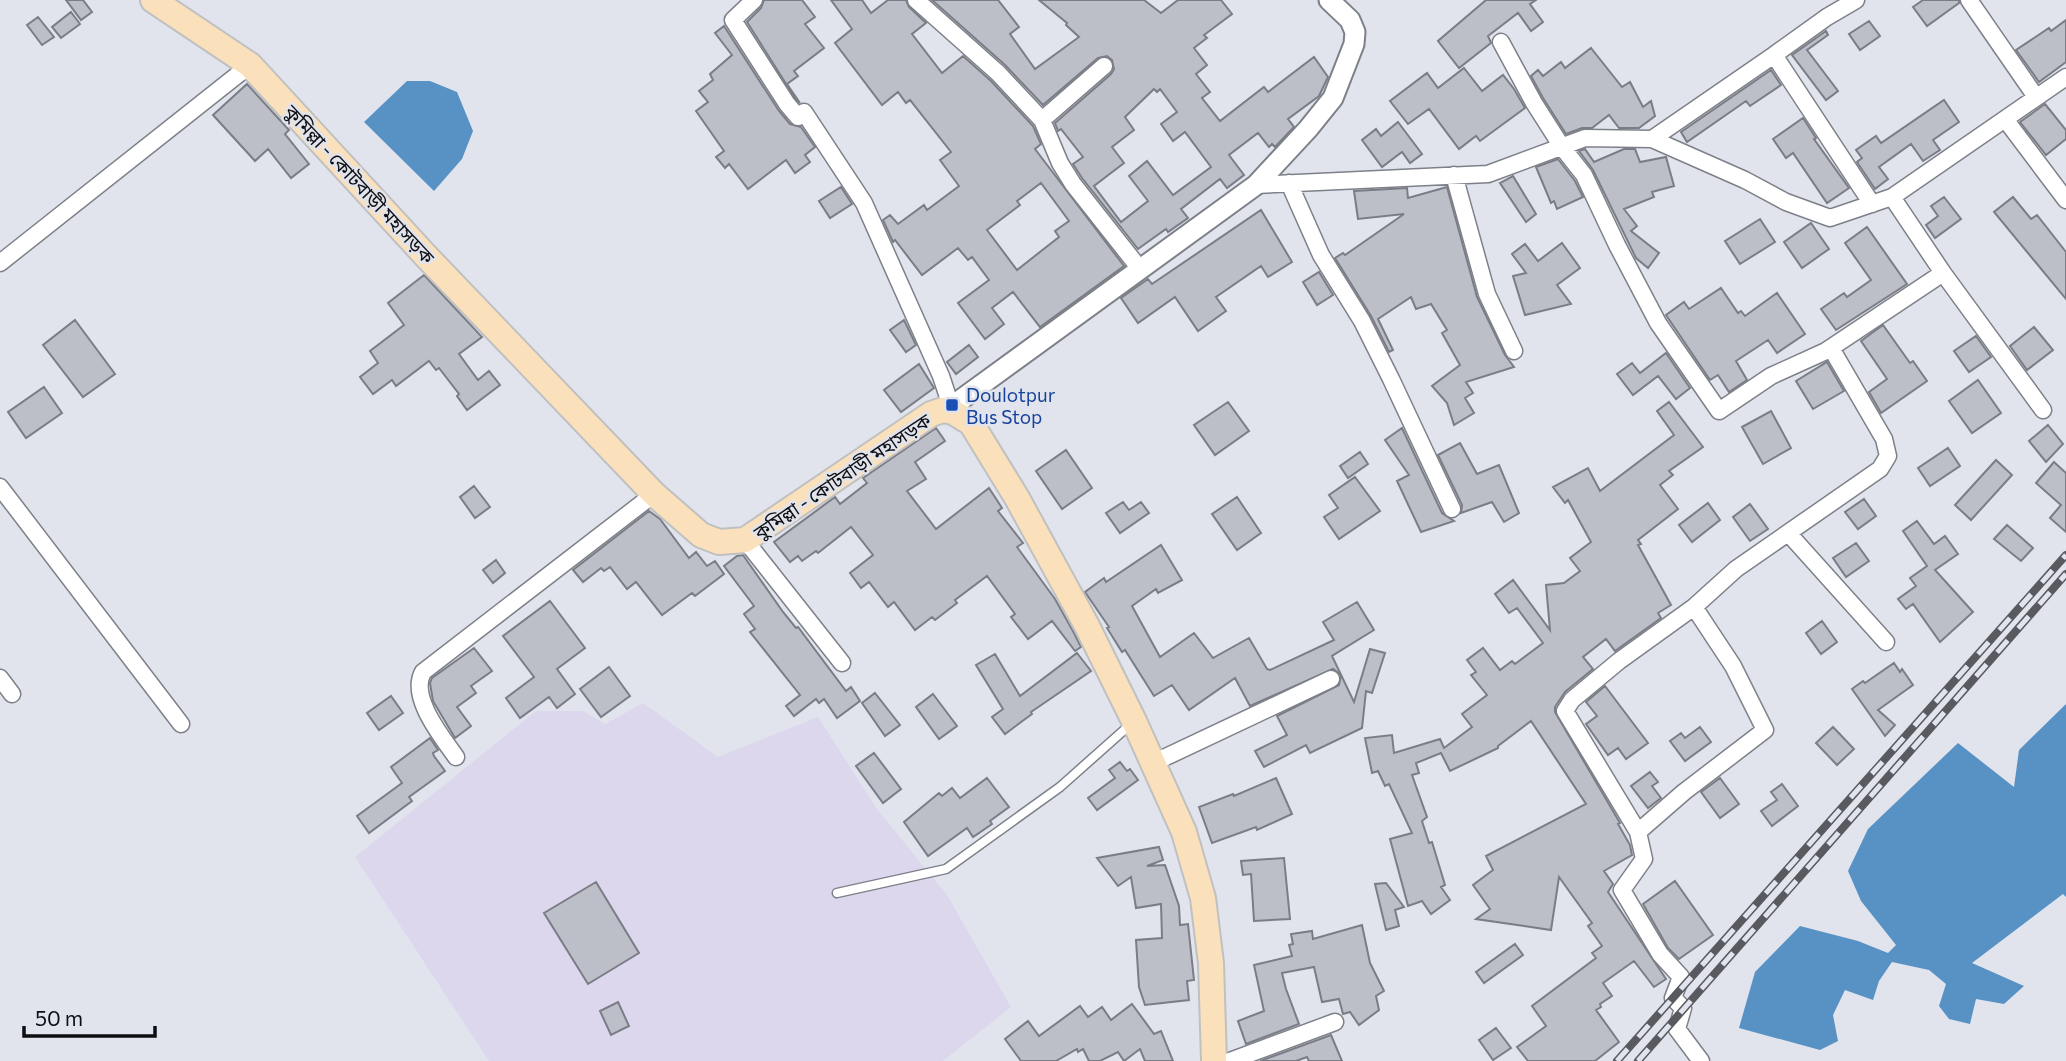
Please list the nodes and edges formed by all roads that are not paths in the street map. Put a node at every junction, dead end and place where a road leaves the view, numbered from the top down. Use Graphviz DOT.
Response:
graph roads {
  1 [pos="153,0"];
  2 [pos="754,0"];
  3 [pos="916,0"];
  4 [pos="1329,0"];
  5 [pos="1856,0"];
  6 [pos="1969,0"];
  7 [pos="1830,6"];
  8 [pos="1501,42"];
  9 [pos="1774,55"];
  10 [pos="250,65"];
  11 [pos="1104,66"];
  12 [pos="2066,77"];
  13 [pos="2036,97"];
  14 [pos="2005,119"];
  15 [pos="1042,120"];
  16 [pos="1652,139"];
  17 [pos="1562,147"];
  18 [pos="1454,175"];
  19 [pos="1289,183"];
  20 [pos="1256,185"];
  21 [pos="1892,197"];
  22 [pos="2066,200"];
  23 [pos="1872,204"];
  24 [pos="0,262"];
  25 [pos="1140,269"];
  26 [pos="1942,273"];
  27 [pos="1831,348"];
  28 [pos="1514,351"];
  29 [pos="2042,410"];
  30 [pos="953,412"];
  31 [pos="0,487"];
  32 [pos="654,494"];
  33 [pos="1452,509"];
  34 [pos="1789,534"];
  35 [pos="745,540"];
  36 [pos="1694,607"];
  37 [pos="1886,642"];
  38 [pos="842,663"];
  39 [pos="0,678"];
  40 [pos="1331,679"];
  41 [pos="12,694"];
  42 [pos="1134,721"];
  43 [pos="181,724"];
  44 [pos="456,757"];
  45 [pos="1153,763"];
  46 [pos="1638,832"];
  47 [pos="837,893"];
  48 [pos="1335,1022"];
  49 [pos="1214,1061"];
  50 [pos="1230,1061"];
  51 [pos="1701,1061"];
  1 -- 10 [label="main road, কুমিল্লা - কোটবাড়ী মহাসড়ক"];
  2 -- 30 [label="street"];
  3 -- 15 [label="street"];
  4 -- 20 [label="street"];
  5 -- 7 [label="street"];
  6 -- 13 [label="street"];
  7 -- 9 [label="street"];
  8 -- 17 [label="street"];
  9 -- 16 [label="street"];
  9 -- 23 [label="street"];
  10 -- 24 [label="street"];
  10 -- 32 [label="main road, কুমিল্লা - কোটবাড়ী মহাসড়ক"];
  11 -- 15 [label="street"];
  12 -- 13 [label="street"];
  13 -- 14 [label="street"];
  14 -- 21 [label="street"];
  14 -- 22 [label="street"];
  15 -- 25 [label="street"];
  16 -- 17 [label="street"];
  16 -- 23 [label="street"];
  17 -- 18 [label="street"];
  17 -- 27 [label="street"];
  18 -- 19 [label="street"];
  18 -- 28 [label="street"];
  19 -- 20 [label="street"];
  19 -- 33 [label="street"];
  20 -- 25 [label="street"];
  21 -- 23 [label="street"];
  21 -- 26 [label="street"];
  25 -- 30 [label="street"];
  26 -- 27 [label="street"];
  26 -- 29 [label="street"];
  27 -- 34 [label="street"];
  30 -- 35 [label="main road, কুমিল্লা - কোটবাড়ী মহাসড়ক"];
  30 -- 42 [label="main road, কুমিল্লা - কোটবাড়ী মহাসড়ক"];
  31 -- 43 [label="street"];
  32 -- 35 [label="main road, কুমিল্লা - কোটবাড়ী মহাসড়ক"];
  32 -- 44 [label="street"];
  34 -- 36 [label="street"];
  34 -- 37 [label="street"];
  35 -- 38 [label="street"];
  36 -- 46 [label="street"];
  36 -- 46 [label="street"];
  39 -- 41 [label="street"];
  40 -- 45 [label="street"];
  42 -- 45 [label="main road, কুমিল্লা - কোটবাড়ী মহাসড়ক"];
  42 -- 47 [label="lane"];
  45 -- 49 [label="main road, কুমিল্লা - কোটবাড়ী মহাসড়ক"];
  46 -- 51 [label="street"];
  48 -- 50 [label="street"];
}
